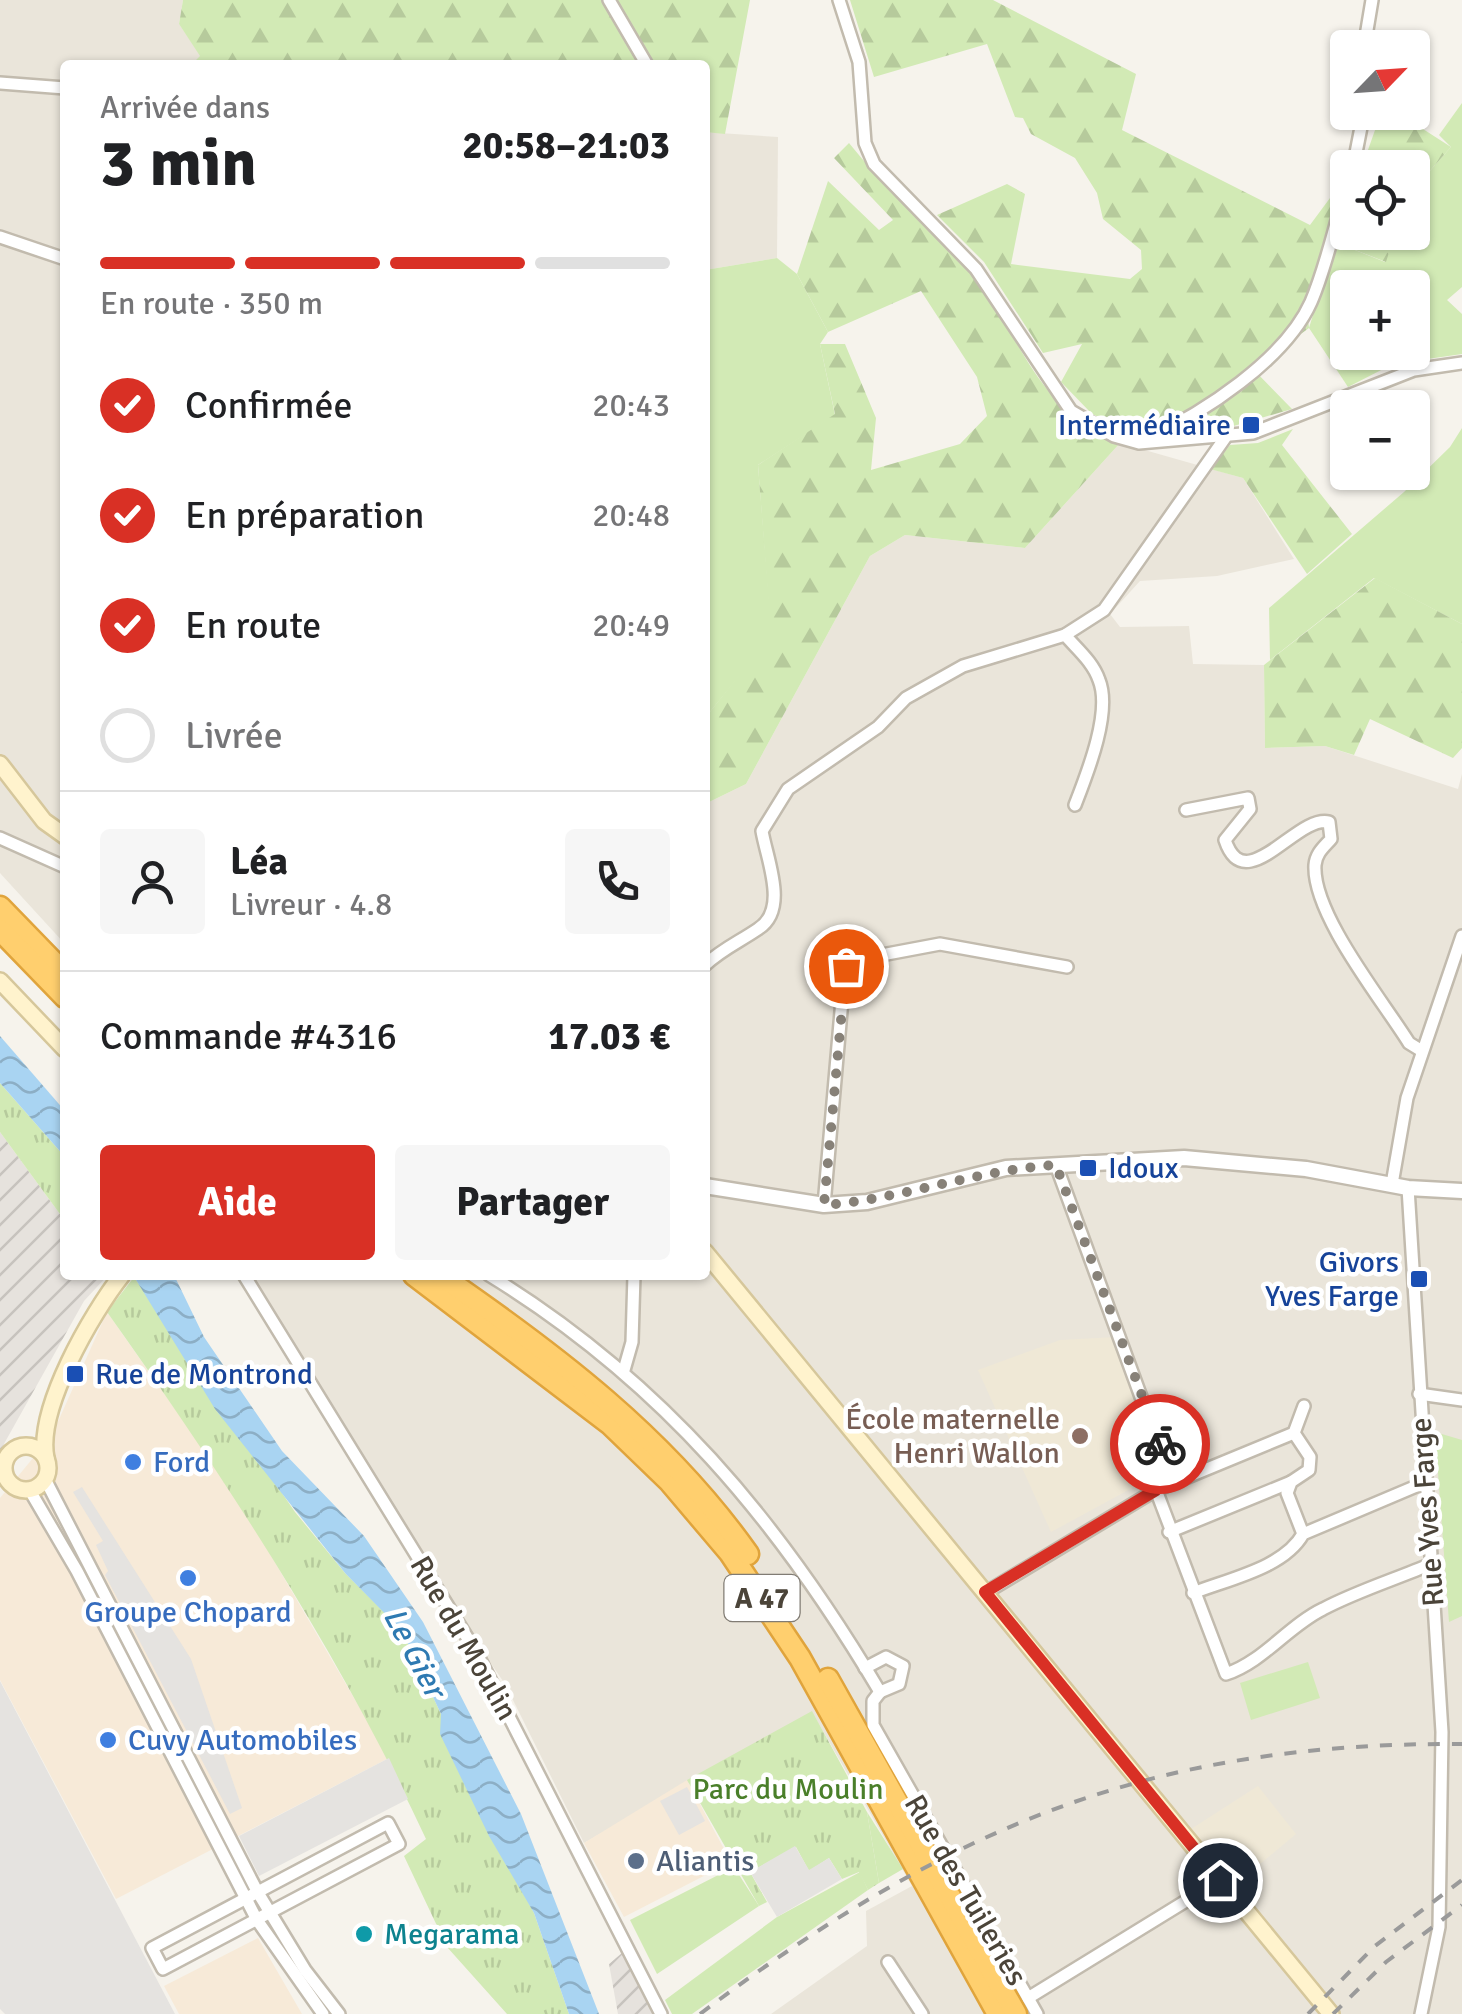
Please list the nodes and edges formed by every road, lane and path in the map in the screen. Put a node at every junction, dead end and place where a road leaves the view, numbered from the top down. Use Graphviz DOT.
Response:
graph roads {
  1 [pos="609,0"];
  2 [pos="839,0"];
  3 [pos="1372,0"];
  4 [pos="1367,30"];
  5 [pos="644,60"];
  6 [pos="0,83"];
  7 [pos="60,88"];
  8 [pos="0,237"];
  9 [pos="1330,241"];
  10 [pos="60,257"];
  11 [pos="1462,363"];
  12 [pos="1225,438"];
  13 [pos="1139,443"];
  14 [pos="1065,635"];
  15 [pos="0,764"];
  16 [pos="1075,805"];
  17 [pos="1186,810"];
  18 [pos="60,832"];
  19 [pos="0,838"];
  20 [pos="60,865"];
  21 [pos="0,907"];
  22 [pos="0,930"];
  23 [pos="1462,936"];
  24 [pos="710,960"];
  25 [pos="1067,967"];
  26 [pos="60,969"];
  27 [pos="0,982"];
  28 [pos="60,992"];
  29 [pos="60,1043"];
  30 [pos="1422,1051"];
  31 [pos="1056,1165"];
  32 [pos="1392,1184"];
  33 [pos="710,1187"];
  34 [pos="1408,1188"];
  35 [pos="1462,1191"];
  36 [pos="824,1205"];
  37 [pos="710,1258"];
  38 [pos="118,1280"];
  39 [pos="247,1280"];
  40 [pos="421,1280"];
  41 [pos="447,1280"];
  42 [pos="496,1280"];
  43 [pos="634,1280"];
  44 [pos="624,1370"];
  45 [pos="1420,1394"];
  46 [pos="1462,1400"];
  47 [pos="1304,1406"];
  48 [pos="46,1422"];
  49 [pos="1294,1433"];
  50 [pos="21,1446"];
  51 [pos="46,1458"];
  52 [pos="45,1479"];
  53 [pos="1292,1482"];
  54 [pos="1426,1482"];
  55 [pos="10,1483"];
  56 [pos="1156,1490"];
  57 [pos="1169,1532"];
  58 [pos="1303,1534"];
  59 [pos="1432,1564"];
  60 [pos="985,1592"];
  61 [pos="1193,1593"];
  62 [pos="866,1668"];
  63 [pos="880,1692"];
  64 [pos="1220,1880"];
  65 [pos="930,1893"];
  66 [pos="251,1894"];
  67 [pos="264,1917"];
  68 [pos="888,1962"];
  69 [pos="1024,2009"];
  70 [pos="323,2014"];
  71 [pos="339,2014"];
  72 [pos="661,2014"];
  73 [pos="922,2014"];
  74 [pos="989,2014"];
  75 [pos="998,2014"];
  76 [pos="1037,2014"];
  77 [pos="1331,2014"];
  78 [pos="1421,2014"];
  1 -- 5 [label="street"];
  2 -- 13 [label="street"];
  3 -- 4 [label="street"];
  6 -- 7 [label="street"];
  8 -- 10 [label="street"];
  9 -- 13 [label="street"];
  11 -- 12 [label="street"];
  12 -- 13 [label="street"];
  12 -- 14 [label="street"];
  14 -- 16 [label="street"];
  14 -- 24 [label="street"];
  15 -- 18 [label="main road"];
  17 -- 30 [label="street"];
  19 -- 20 [label="street"];
  21 -- 26 [label="highway"];
  22 -- 28 [label="highway"];
  23 -- 30 [label="street"];
  25 -- 36 [label="street"];
  27 -- 29 [label="main road"];
  30 -- 32 [label="street"];
  31 -- 32 [label="street"];
  31 -- 36 [label="street"];
  31 -- 56 [label="street"];
  32 -- 34 [label="street"];
  33 -- 36 [label="street"];
  34 -- 35 [label="street"];
  34 -- 45 [label="street, Rue Yves Farge"];
  37 -- 60 [label="main road"];
  38 -- 48 [label="main road"];
  39 -- 72 [label="street, Rue du Moulin"];
  40 -- 65 [label="highway, A 47"];
  41 -- 69 [label="highway, A 47"];
  42 -- 44 [label="street, Rue des Tuileries"];
  43 -- 44 [label="street"];
  44 -- 62 [label="street, Rue des Tuileries"];
  45 -- 46 [label="street"];
  45 -- 54 [label="street, Rue Yves Farge"];
  47 -- 49 [label="street"];
  48 -- 50 [label="main road"];
  48 -- 51 [label="main road"];
  49 -- 53 [label="street"];
  49 -- 56 [label="street"];
  50 -- 51 [label="main road"];
  50 -- 55 [label="main road"];
  51 -- 52 [label="main road"];
  52 -- 55 [label="main road"];
  52 -- 66 [label="street"];
  53 -- 57 [label="street"];
  53 -- 58 [label="street"];
  54 -- 58 [label="street"];
  54 -- 59 [label="street, Rue Yves Farge"];
  55 -- 66 [label="street"];
  56 -- 57 [label="street"];
  56 -- 60 [label="street"];
  57 -- 61 [label="street"];
  58 -- 61 [label="street"];
  59 -- 61 [label="street"];
  59 -- 78 [label="street, Rue Yves Farge"];
  60 -- 64 [label="main road"];
  62 -- 63 [label="street, Rue des Tuileries"];
  62 -- 63 [label="street"];
  63 -- 69 [label="street, Rue des Tuileries"];
  64 -- 69 [label="street"];
  64 -- 77 [label="main road"];
  65 -- 74 [label="highway"];
  65 -- 75 [label="highway, A 47"];
  66 -- 67 [label="street"];
  66 -- 67 [label="street"];
  66 -- 67 [label="street"];
  67 -- 70 [label="street"];
  67 -- 71 [label="street"];
  68 -- 73 [label="street"];
  69 -- 76 [label="street, Rue des Tuileries"];
}
